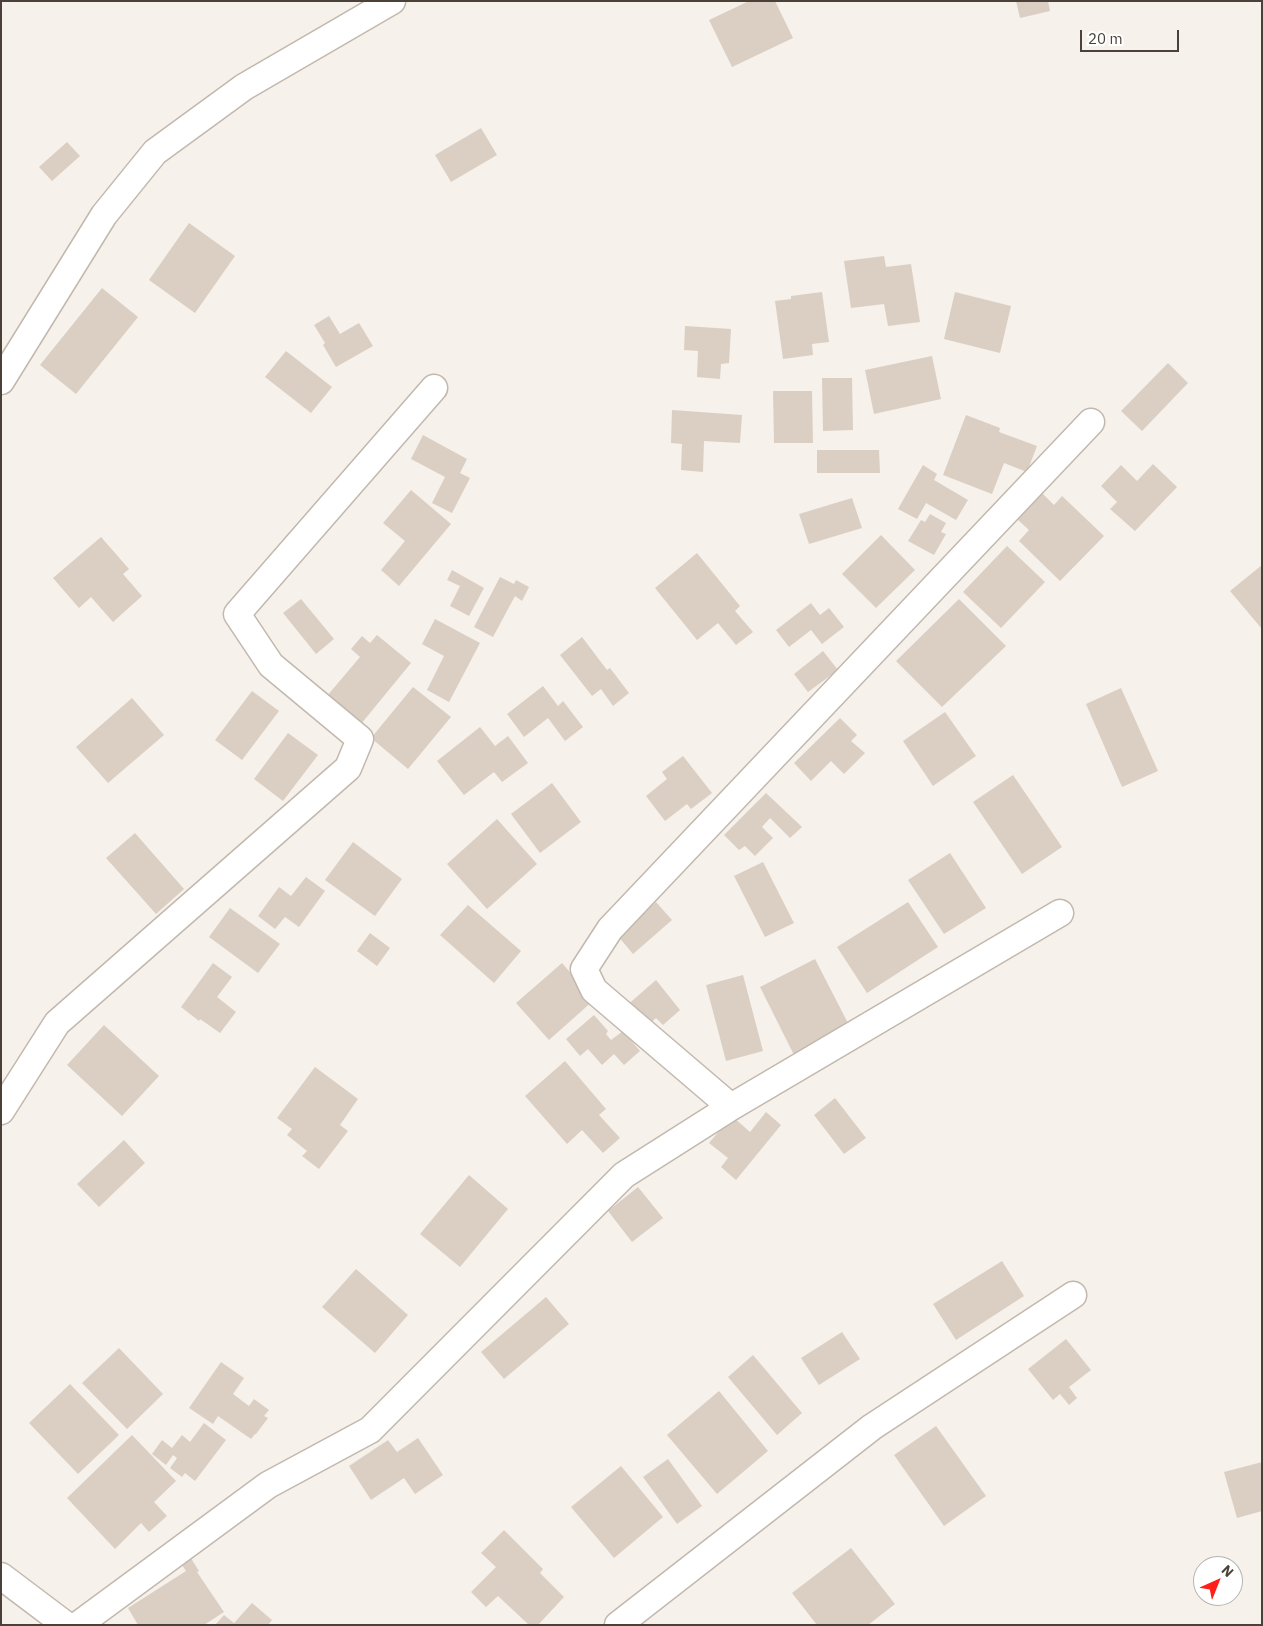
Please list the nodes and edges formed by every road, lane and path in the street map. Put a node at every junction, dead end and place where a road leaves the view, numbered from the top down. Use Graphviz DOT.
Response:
graph roads {
  1 [pos="392,1"];
  2 [pos="1,381"];
  3 [pos="434,388"];
  4 [pos="1091,422"];
  5 [pos="1060,913"];
  6 [pos="731,1107"];
  7 [pos="1,1111"];
  8 [pos="1073,1295"];
  9 [pos="1,1576"];
  10 [pos="66,1625"];
  11 [pos="78,1625"];
  12 [pos="618,1625"];
  1 -- 2 [label="street"];
  3 -- 7 [label="street"];
  4 -- 6 [label="street"];
  5 -- 6 [label="street"];
  6 -- 11 [label="street"];
  8 -- 12 [label="street"];
  9 -- 10 [label="street"];
}
